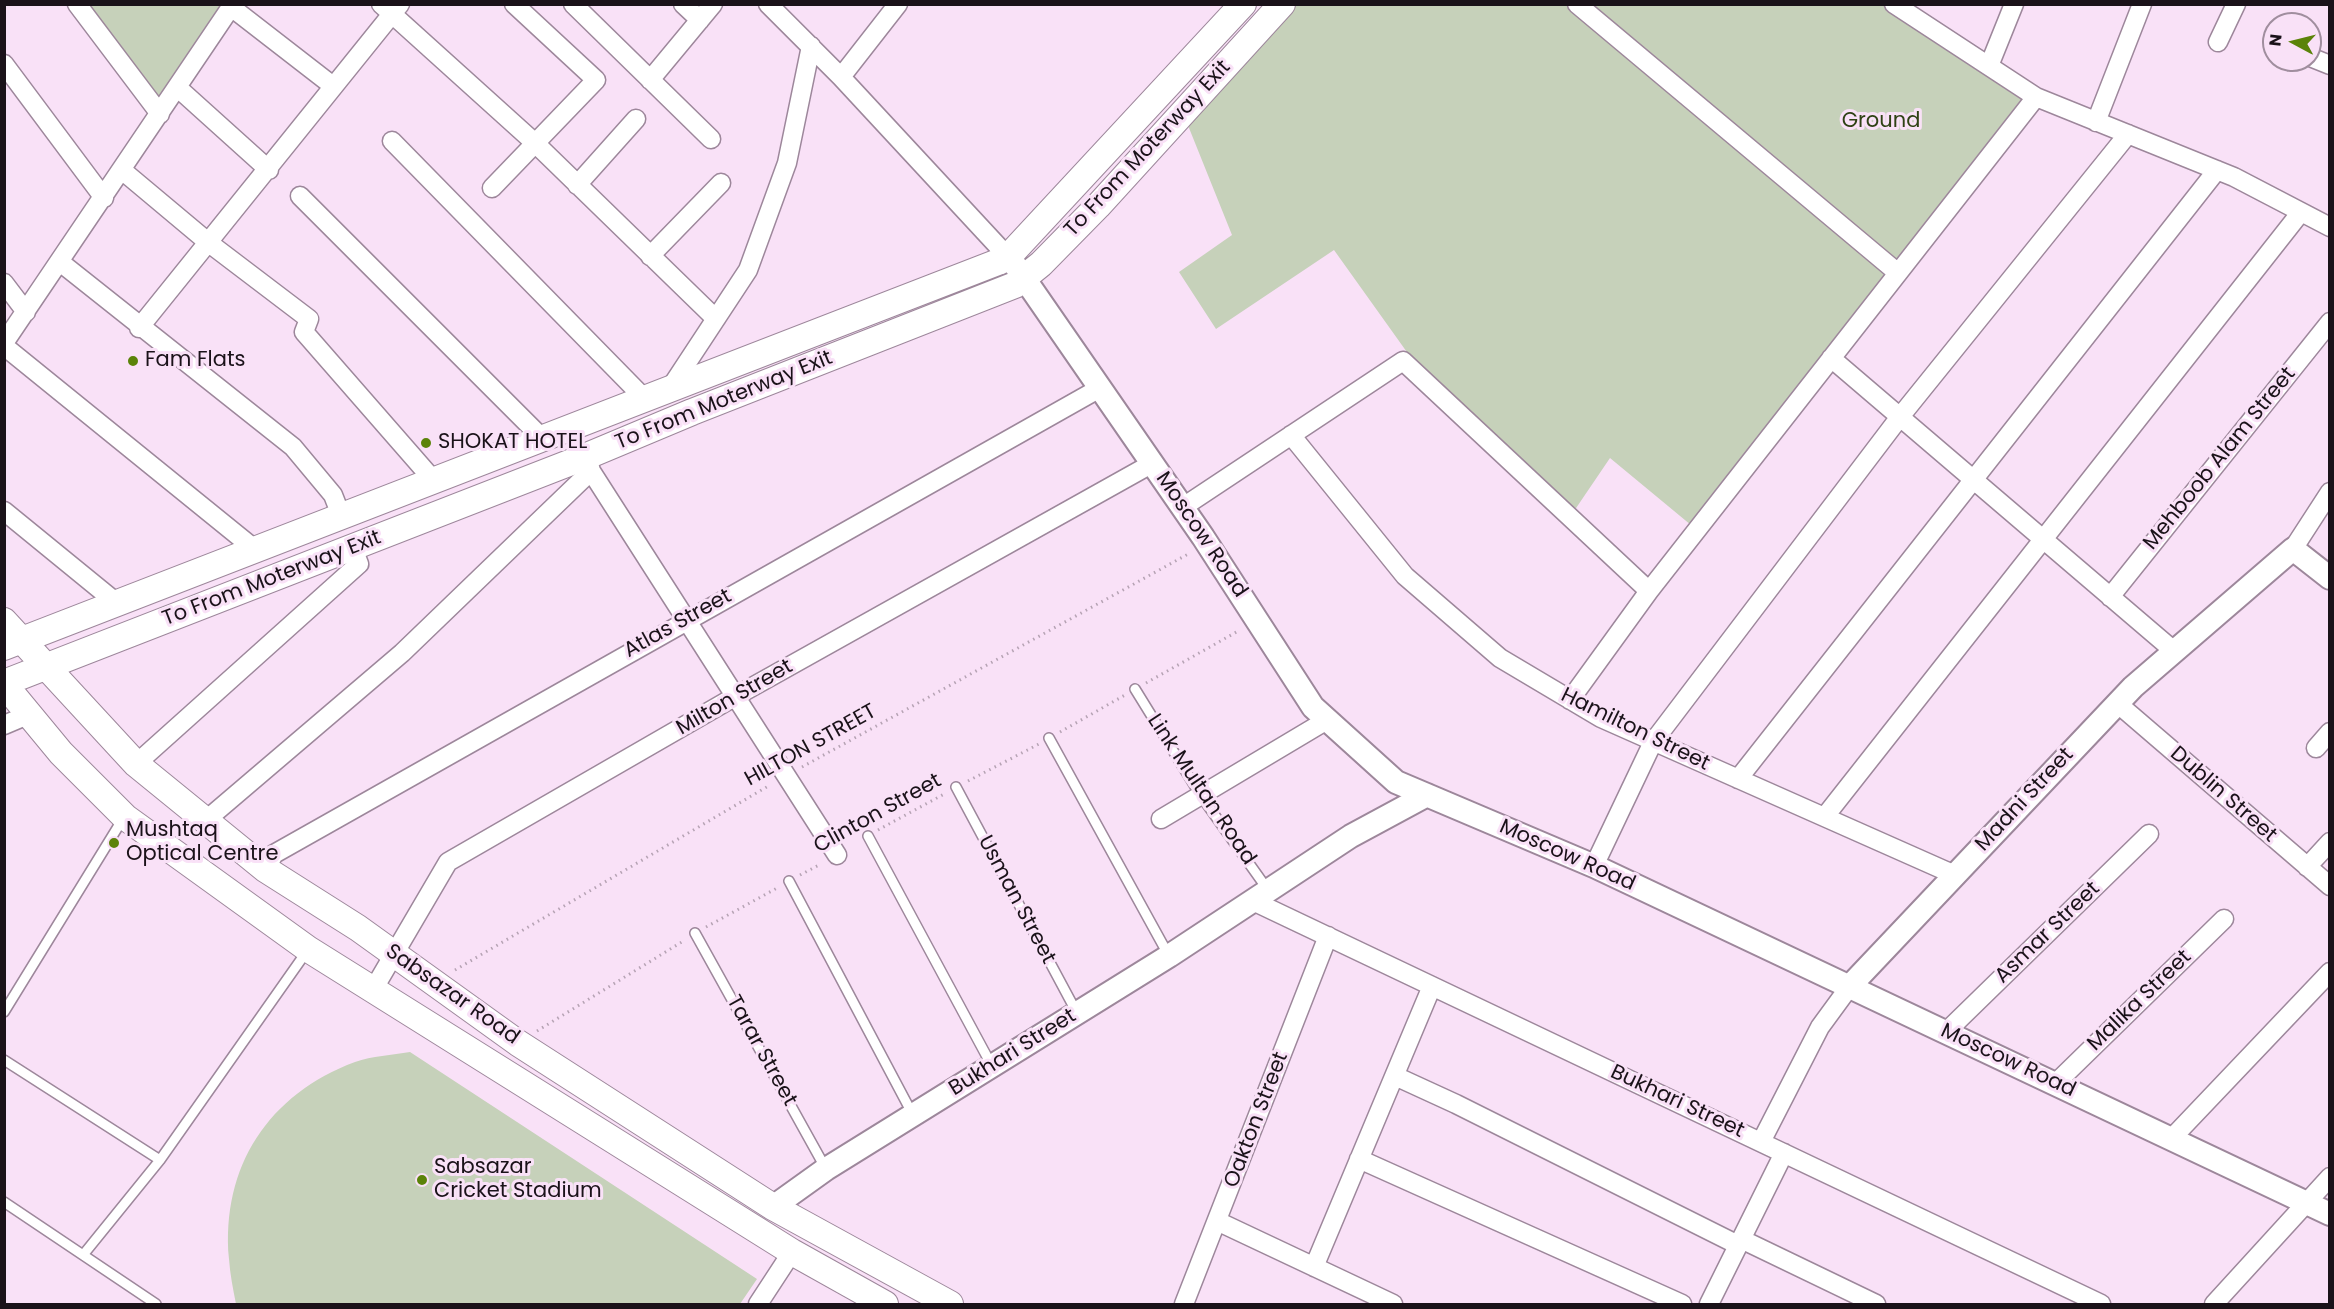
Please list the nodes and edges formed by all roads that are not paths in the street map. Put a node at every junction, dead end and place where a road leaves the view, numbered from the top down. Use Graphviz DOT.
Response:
graph roads {
  1 [pos="77,4"];
  2 [pos="514,4"];
  3 [pos="573,4"];
  4 [pos="683,4"];
  5 [pos="713,4"];
  6 [pos="768,4"];
  7 [pos="898,4"];
  8 [pos="1243,4"];
  9 [pos="1282,4"];
  10 [pos="1577,4"];
  11 [pos="1894,4"];
  12 [pos="2014,4"];
  13 [pos="2142,4"];
  14 [pos="2236,4"];
  15 [pos="232,6"];
  16 [pos="391,8"];
  17 [pos="700,20"];
  18 [pos="2218,42"];
  19 [pos="810,46"];
  20 [pos="4,64"];
  21 [pos="1989,66"];
  22 [pos="841,77"];
  23 [pos="650,80"];
  24 [pos="333,86"];
  25 [pos="178,88"];
  26 [pos="2036,97"];
  27 [pos="160,114"];
  28 [pos="636,119"];
  29 [pos="2096,122"];
  30 [pos="2128,134"];
  31 [pos="711,139"];
  32 [pos="392,141"];
  33 [pos="535,143"];
  34 [pos="269,170"];
  35 [pos="2217,170"];
  36 [pos="123,171"];
  37 [pos="721,183"];
  38 [pos="577,185"];
  39 [pos="492,188"];
  40 [pos="300,196"];
  41 [pos="104,198"];
  42 [pos="2301,212"];
  43 [pos="2330,227"];
  44 [pos="209,243"];
  45 [pos="651,256"];
  46 [pos="1008,257"];
  47 [pos="60,262"];
  48 [pos="1898,273"];
  49 [pos="1025,278"];
  50 [pos="4,283"];
  51 [pos="26,312"];
  52 [pos="716,319"];
  53 [pos="2330,322"];
  54 [pos="139,328"];
  55 [pos="4,345"];
  56 [pos="1831,358"];
  57 [pos="671,387"];
  58 [pos="1100,388"];
  59 [pos="644,398"];
  60 [pos="1899,418"];
  61 [pos="1292,435"];
  62 [pos="543,439"];
  63 [pos="589,464"];
  64 [pos="1153,464"];
  65 [pos="1972,480"];
  66 [pos="435,482"];
  67 [pos="2330,492"];
  68 [pos="1183,507"];
  69 [pos="4,511"];
  70 [pos="342,518"];
  71 [pos="2043,540"];
  72 [pos="353,548"];
  73 [pos="2293,549"];
  74 [pos="257,551"];
  75 [pos="2330,578"];
  76 [pos="1649,591"];
  77 [pos="2110,597"];
  78 [pos="118,604"];
  79 [pos="687,618"];
  80 [pos="4,621"];
  81 [pos="13,644"];
  82 [pos="2174,651"];
  83 [pos="44,667"];
  84 [pos="4,683"];
  85 [pos="1135,689"];
  86 [pos="736,696"];
  87 [pos="1570,700"];
  88 [pos="2117,703"];
  89 [pos="30,714"];
  90 [pos="1327,720"];
  91 [pos="4,725"];
  92 [pos="2330,732"];
  93 [pos="1049,738"];
  94 [pos="1653,742"];
  95 [pos="2316,748"];
  96 [pos="136,764"];
  97 [pos="1738,779"];
  98 [pos="956,787"];
  99 [pos="1427,795"];
  100 [pos="1201,796"];
  101 [pos="1826,815"];
  102 [pos="125,817"];
  103 [pos="1161,819"];
  104 [pos="205,821"];
  105 [pos="2149,834"];
  106 [pos="868,836"];
  107 [pos="2330,842"];
  108 [pos="837,855"];
  109 [pos="1594,866"];
  110 [pos="2307,867"];
  111 [pos="265,869"];
  112 [pos="1955,874"];
  113 [pos="789,881"];
  114 [pos="2330,886"];
  115 [pos="1261,895"];
  116 [pos="2224,920"];
  117 [pos="695,933"];
  118 [pos="1328,936"];
  119 [pos="308,949"];
  120 [pos="395,955"];
  121 [pos="1169,956"];
  122 [pos="2330,972"];
  123 [pos="1432,986"];
  124 [pos="1850,986"];
  125 [pos="373,990"];
  126 [pos="4,1012"];
  127 [pos="1077,1013"];
  128 [pos="1946,1032"];
  129 [pos="8,1062"];
  130 [pos="992,1066"];
  131 [pos="4,1073"];
  132 [pos="1395,1076"];
  133 [pos="2056,1083"];
  134 [pos="913,1115"];
  135 [pos="2172,1138"];
  136 [pos="1761,1142"];
  137 [pos="1784,1153"];
  138 [pos="1359,1159"];
  139 [pos="160,1160"];
  140 [pos="826,1169"];
  141 [pos="2330,1177"];
  142 [pos="4,1202"];
  143 [pos="2308,1204"];
  144 [pos="773,1207"];
  145 [pos="2330,1214"];
  146 [pos="1217,1221"];
  147 [pos="1739,1242"];
  148 [pos="792,1252"];
  149 [pos="83,1256"];
  150 [pos="1314,1267"];
  151 [pos="156,1305"];
  152 [pos="758,1305"];
  153 [pos="885,1305"];
  154 [pos="950,1305"];
  155 [pos="1184,1305"];
  156 [pos="1393,1305"];
  157 [pos="1682,1305"];
  158 [pos="1709,1305"];
  159 [pos="1876,1305"];
  160 [pos="2101,1305"];
  161 [pos="2214,1305"];
  1 -- 27 [label="street"];
  2 -- 33 [label="street"];
  3 -- 23 [label="street"];
  4 -- 17 [label="street"];
  5 -- 17 [label="street"];
  6 -- 19 [label="street"];
  7 -- 22 [label="street"];
  8 -- 46 [label="main road, To From Moterway Exit"];
  9 -- 49 [label="main road, To From Moterway Exit"];
  10 -- 48 [label="street"];
  11 -- 21 [label="street"];
  12 -- 21 [label="street"];
  13 -- 29 [label="street"];
  14 -- 18 [label="street"];
  15 -- 24 [label="street"];
  15 -- 25 [label="street"];
  16 -- 24 [label="street"];
  16 -- 33 [label="street"];
  17 -- 23 [label="street"];
  19 -- 22 [label="street"];
  19 -- 52 [label="street"];
  20 -- 41 [label="street"];
  21 -- 26 [label="street"];
  22 -- 46 [label="street"];
  23 -- 31 [label="street"];
  24 -- 34 [label="street"];
  25 -- 27 [label="street"];
  25 -- 34 [label="street"];
  26 -- 29 [label="street"];
  26 -- 48 [label="street"];
  27 -- 36 [label="street"];
  28 -- 38 [label="street"];
  29 -- 30 [label="street"];
  30 -- 35 [label="street"];
  30 -- 60 [label="street"];
  32 -- 59 [label="street"];
  33 -- 38 [label="street"];
  33 -- 39 [label="street"];
  34 -- 44 [label="street"];
  35 -- 42 [label="street"];
  35 -- 65 [label="street"];
  36 -- 41 [label="street"];
  36 -- 44 [label="street"];
  37 -- 45 [label="street"];
  38 -- 45 [label="street"];
  40 -- 62 [label="street"];
  41 -- 47 [label="street"];
  42 -- 43 [label="street"];
  42 -- 71 [label="street"];
  44 -- 54 [label="street"];
  44 -- 66 [label="street"];
  45 -- 52 [label="street"];
  46 -- 49 [label="street, Moscow Road"];
  46 -- 57 [label="main road, To From Moterway Exit"];
  47 -- 51 [label="street"];
  47 -- 54 [label="street"];
  48 -- 56 [label="street"];
  49 -- 58 [label="street, Moscow Road"];
  49 -- 63 [label="main road, To From Moterway Exit"];
  50 -- 51 [label="street"];
  51 -- 55 [label="street"];
  52 -- 57 [label="street"];
  53 -- 77 [label="street, Mehboob Alam Street"];
  54 -- 70 [label="street"];
  55 -- 74 [label="street"];
  56 -- 60 [label="street"];
  56 -- 76 [label="street"];
  57 -- 59 [label="main road, To From Moterway Exit"];
  58 -- 64 [label="street, Moscow Road"];
  58 -- 79 [label="street, Atlas Street"];
  59 -- 62 [label="main road, To From Moterway Exit"];
  60 -- 65 [label="street"];
  60 -- 94 [label="street"];
  61 -- 68 [label="street"];
  61 -- 76 [label="street"];
  61 -- 87 [label="street, Hamilton Street"];
  62 -- 66 [label="main road, To From Moterway Exit"];
  63 -- 72 [label="main road, To From Moterway Exit"];
  63 -- 79 [label="street"];
  63 -- 104 [label="street"];
  64 -- 68 [label="street, Moscow Road"];
  64 -- 86 [label="street, Milton Street"];
  65 -- 71 [label="street"];
  65 -- 97 [label="street"];
  66 -- 70 [label="main road, To From Moterway Exit"];
  67 -- 73 [label="street, Madni Street"];
  68 -- 90 [label="street, Moscow Road"];
  69 -- 78 [label="street"];
  70 -- 74 [label="main road, To From Moterway Exit"];
  71 -- 77 [label="street"];
  71 -- 101 [label="street"];
  72 -- 83 [label="main road, To From Moterway Exit"];
  72 -- 96 [label="street"];
  73 -- 75 [label="street"];
  73 -- 82 [label="street, Madni Street"];
  74 -- 78 [label="main road, To From Moterway Exit"];
  76 -- 87 [label="street"];
  77 -- 82 [label="street"];
  78 -- 81 [label="main road, To From Moterway Exit"];
  79 -- 86 [label="street"];
  79 -- 111 [label="street, Atlas Street"];
  80 -- 81 [label="main road, Sabsazar Road"];
  81 -- 83 [label="main road, Sabsazar Road"];
  82 -- 88 [label="street, Madni Street"];
  83 -- 84 [label="main road, To From Moterway Exit"];
  83 -- 96 [label="main road, Sabsazar Road"];
  84 -- 89 [label="main road, Sabsazar Road"];
  85 -- 100 [label="lane, Link Multan Road"];
  86 -- 108 [label="street"];
  86 -- 120 [label="street, Milton Street"];
  87 -- 94 [label="street, Hamilton Street"];
  88 -- 110 [label="street, Dublin Street"];
  88 -- 112 [label="street, Madni Street"];
  89 -- 91 [label="street"];
  89 -- 102 [label="main road, Sabsazar Road"];
  90 -- 99 [label="street, Moscow Road"];
  90 -- 100 [label="street"];
  92 -- 95 [label="street"];
  93 -- 121 [label="lane"];
  94 -- 97 [label="street, Hamilton Street"];
  94 -- 109 [label="street"];
  96 -- 104 [label="main road, Sabsazar Road"];
  97 -- 101 [label="street, Hamilton Street"];
  98 -- 127 [label="lane, Usman Street"];
  99 -- 109 [label="street, Moscow Road"];
  99 -- 115 [label="street, Bukhari Street"];
  100 -- 103 [label="street"];
  100 -- 115 [label="lane, Link Multan Road"];
  101 -- 112 [label="street, Hamilton Street"];
  102 -- 119 [label="main road, Sabsazar Road"];
  102 -- 126 [label="lane"];
  104 -- 111 [label="main road, Sabsazar Road"];
  105 -- 128 [label="street, Asmar Street"];
  106 -- 130 [label="lane"];
  107 -- 110 [label="street"];
  109 -- 124 [label="street, Moscow Road"];
  110 -- 114 [label="street, Dublin Street"];
  111 -- 120 [label="main road, Sabsazar Road"];
  112 -- 124 [label="street, Madni Street"];
  113 -- 134 [label="lane"];
  115 -- 118 [label="street, Bukhari Street"];
  115 -- 121 [label="street, Bukhari Street"];
  116 -- 133 [label="street, Malika Street"];
  117 -- 140 [label="lane, Tarar Street"];
  118 -- 123 [label="street, Bukhari Street"];
  118 -- 146 [label="street, Oakton Street"];
  119 -- 125 [label="main road, Sabsazar Road"];
  119 -- 139 [label="lane"];
  120 -- 125 [label="street, Milton Street"];
  120 -- 144 [label="main road, Sabsazar Road"];
  121 -- 127 [label="street, Bukhari Street"];
  122 -- 135 [label="street"];
  123 -- 132 [label="street"];
  123 -- 136 [label="street, Bukhari Street"];
  124 -- 128 [label="street, Moscow Road"];
  124 -- 136 [label="street, Madni Street"];
  125 -- 148 [label="main road, Sabsazar Road"];
  127 -- 130 [label="street, Bukhari Street"];
  128 -- 133 [label="street, Moscow Road"];
  129 -- 131 [label="lane"];
  129 -- 139 [label="lane"];
  130 -- 134 [label="street, Bukhari Street"];
  132 -- 138 [label="street"];
  132 -- 147 [label="street"];
  133 -- 135 [label="street, Moscow Road"];
  134 -- 140 [label="street, Bukhari Street"];
  135 -- 143 [label="street, Moscow Road"];
  136 -- 137 [label="street, Bukhari Street"];
  137 -- 147 [label="street"];
  137 -- 160 [label="street, Bukhari Street"];
  138 -- 150 [label="street"];
  138 -- 157 [label="street"];
  139 -- 149 [label="lane"];
  140 -- 144 [label="street, Bukhari Street"];
  141 -- 143 [label="street"];
  142 -- 149 [label="lane"];
  143 -- 145 [label="street, Moscow Road"];
  143 -- 161 [label="street"];
  144 -- 154 [label="main road, Sabsazar Road"];
  146 -- 150 [label="street"];
  146 -- 155 [label="street, Oakton Street"];
  147 -- 158 [label="street"];
  147 -- 159 [label="street"];
  148 -- 152 [label="street"];
  148 -- 153 [label="main road, Sabsazar Road"];
  149 -- 151 [label="lane"];
  150 -- 156 [label="street"];
}
